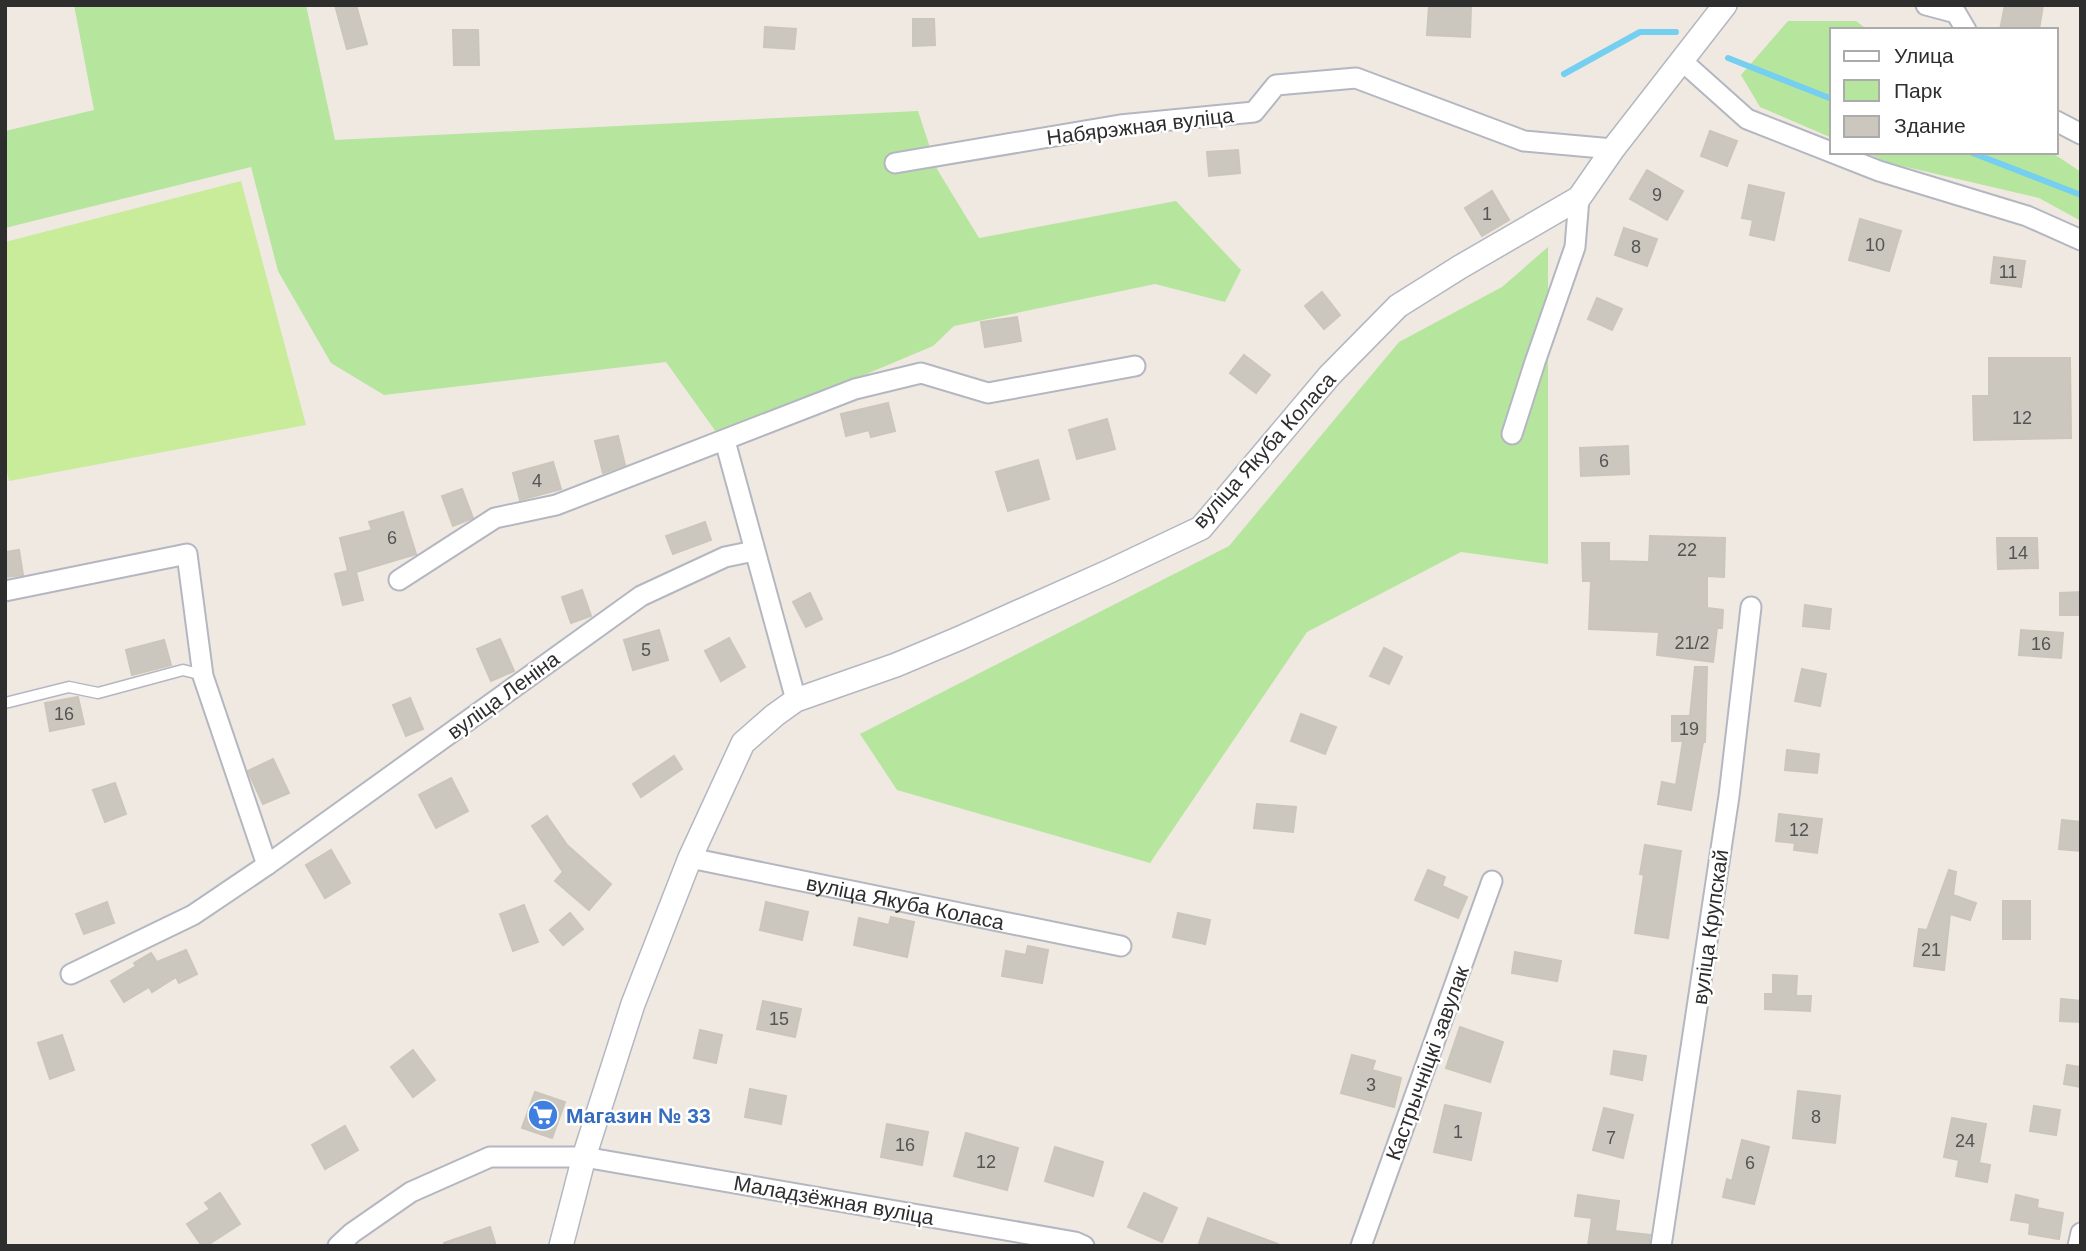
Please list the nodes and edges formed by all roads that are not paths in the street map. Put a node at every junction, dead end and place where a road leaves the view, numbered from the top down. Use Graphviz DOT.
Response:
graph roads {
  1 [pos="1725,5"];
  2 [pos="1926,5"];
  3 [pos="1965,28"];
  4 [pos="1681,60"];
  5 [pos="2058,122"];
  6 [pos="2081,134"];
  7 [pos="1614,149"];
  8 [pos="1830,152"];
  9 [pos="1834,154"];
  10 [pos="895,163"];
  11 [pos="1579,198"];
  12 [pos="2081,240"];
  13 [pos="1135,366"];
  14 [pos="1512,434"];
  15 [pos="724,441"];
  16 [pos="754,551"];
  17 [pos="399,580"];
  18 [pos="5,591"];
  19 [pos="1751,607"];
  20 [pos="203,676"];
  21 [pos="796,700"];
  22 [pos="5,703"];
  23 [pos="690,858"];
  24 [pos="267,865"];
  25 [pos="1492,881"];
  26 [pos="1121,946"];
  27 [pos="71,974"];
  28 [pos="584,1157"];
  29 [pos="2081,1233"];
  30 [pos="338,1246"];
  31 [pos="561,1246"];
  32 [pos="1084,1246"];
  33 [pos="1361,1246"];
  34 [pos="1661,1246"];
  35 [pos="2078,1246"];
  1 -- 4 [label="street, вуліца Якуба Коласа"];
  2 -- 3 [label="street"];
  4 -- 7 [label="street, вуліца Якуба Коласа"];
  4 -- 8 [label="street"];
  5 -- 6 [label="street"];
  7 -- 10 [label="street, Набярэжная вуліца"];
  7 -- 11 [label="street, вуліца Якуба Коласа"];
  9 -- 12 [label="street"];
  11 -- 14 [label="street"];
  11 -- 21 [label="street, вуліца Якуба Коласа"];
  13 -- 15 [label="street"];
  15 -- 16 [label="street"];
  15 -- 17 [label="street"];
  16 -- 21 [label="street"];
  16 -- 24 [label="street, вуліца Леніна"];
  18 -- 20 [label="street"];
  19 -- 34 [label="street, вуліца Крупскай"];
  20 -- 22 [label="lane"];
  20 -- 24 [label="street"];
  21 -- 23 [label="street, вуліца Якуба Коласа"];
  23 -- 26 [label="street, вуліца Якуба Коласа"];
  23 -- 28 [label="street, вуліца Якуба Коласа"];
  24 -- 27 [label="street, вуліца Леніна"];
  25 -- 33 [label="street, Кастрычніцкі завулак"];
  28 -- 30 [label="street"];
  28 -- 31 [label="street, вуліца Якуба Коласа"];
  28 -- 32 [label="street, Маладзёжная вуліца"];
  29 -- 35 [label="street"];
}
